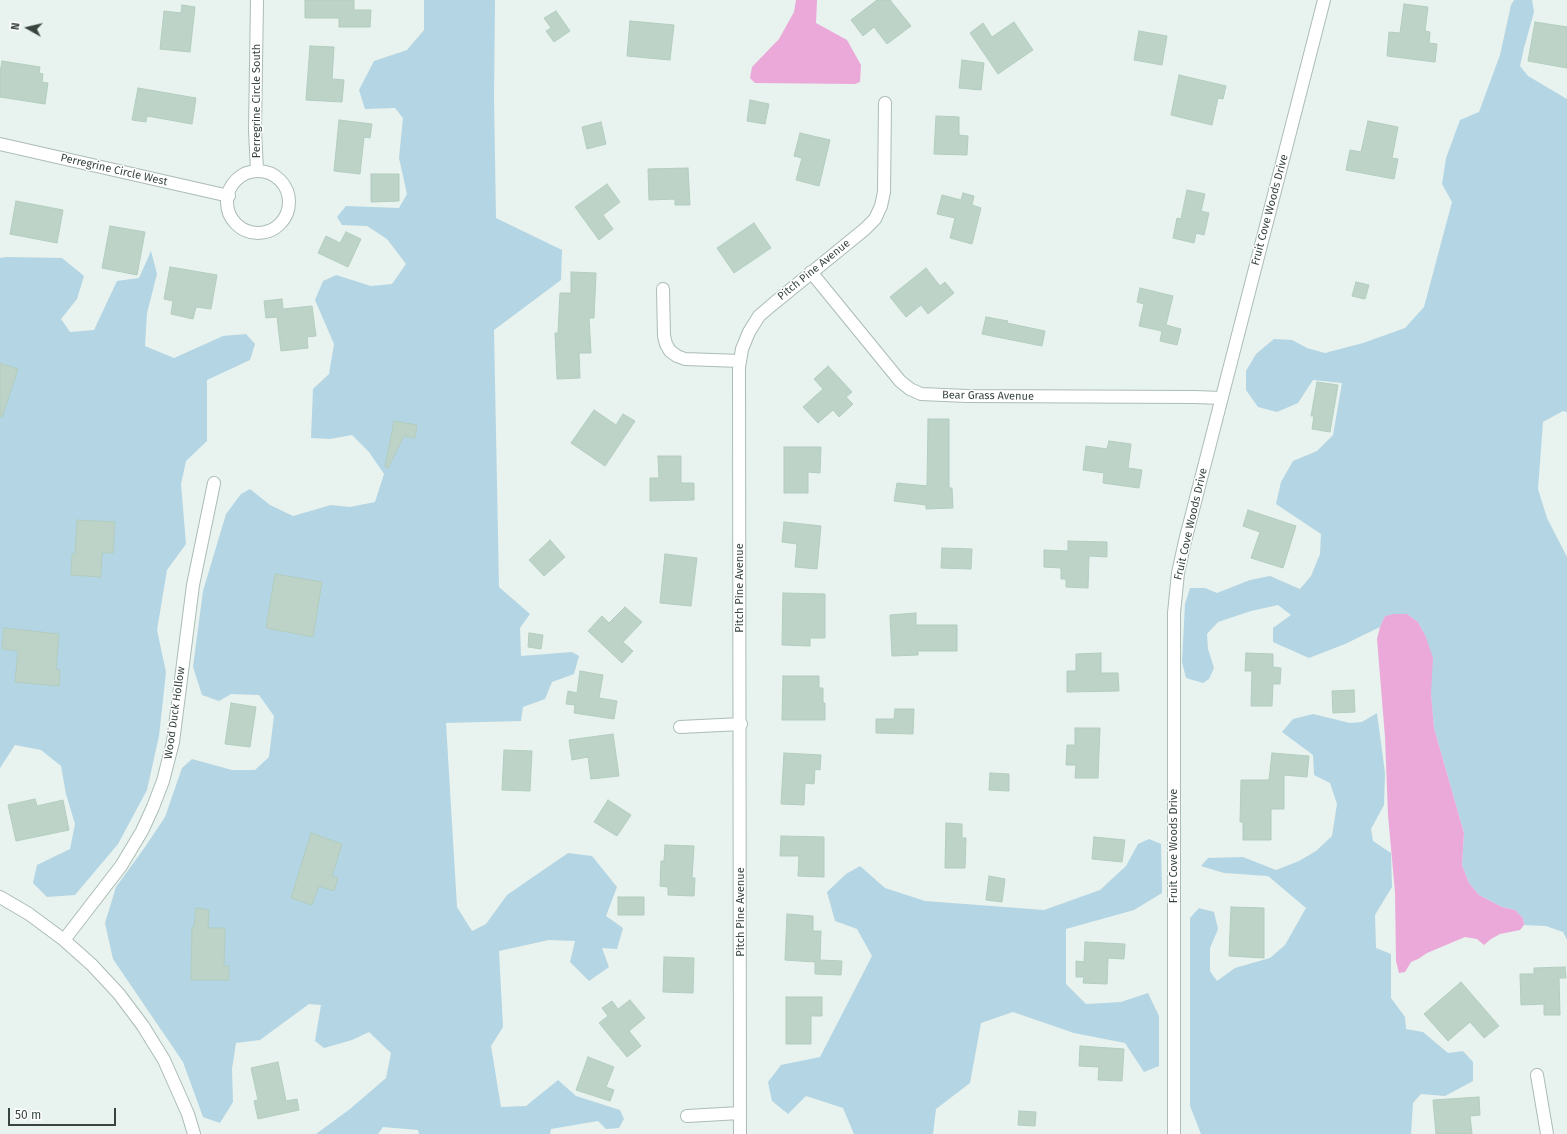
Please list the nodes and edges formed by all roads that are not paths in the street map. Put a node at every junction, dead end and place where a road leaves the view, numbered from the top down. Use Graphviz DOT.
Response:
graph roads {
  1 [pos="257,0"];
  2 [pos="1324,0"];
  3 [pos="885,103"];
  4 [pos="0,144"];
  5 [pos="257,170"];
  6 [pos="229,196"];
  7 [pos="811,272"];
  8 [pos="663,289"];
  9 [pos="740,361"];
  10 [pos="1221,398"];
  11 [pos="214,483"];
  12 [pos="741,724"];
  13 [pos="680,727"];
  14 [pos="0,897"];
  15 [pos="64,940"];
  16 [pos="1537,1075"];
  17 [pos="740,1113"];
  18 [pos="687,1116"];
  19 [pos="194,1134"];
  20 [pos="740,1134"];
  21 [pos="1174,1134"];
  22 [pos="1546,1134"];
  1 -- 5 [label="street, Perregrine Circle South"];
  2 -- 10 [label="street, Fruit Cove Woods Drive"];
  3 -- 7 [label="street, Pitch Pine Avenue"];
  4 -- 6 [label="street, Perregrine Circle West"];
  5 -- 6 [label="street"];
  5 -- 6 [label="street, Perregrine Circle South"];
  7 -- 9 [label="street, Pitch Pine Avenue"];
  7 -- 10 [label="street, Bear Grass Avenue"];
  8 -- 9 [label="street"];
  9 -- 12 [label="street, Pitch Pine Avenue"];
  10 -- 21 [label="street, Fruit Cove Woods Drive"];
  11 -- 15 [label="street, Wood Duck Hollow"];
  12 -- 13 [label="street"];
  12 -- 17 [label="street, Pitch Pine Avenue"];
  14 -- 15 [label="street"];
  15 -- 19 [label="street"];
  16 -- 22 [label="street"];
  17 -- 18 [label="street"];
  17 -- 20 [label="street, Pitch Pine Avenue"];
}
